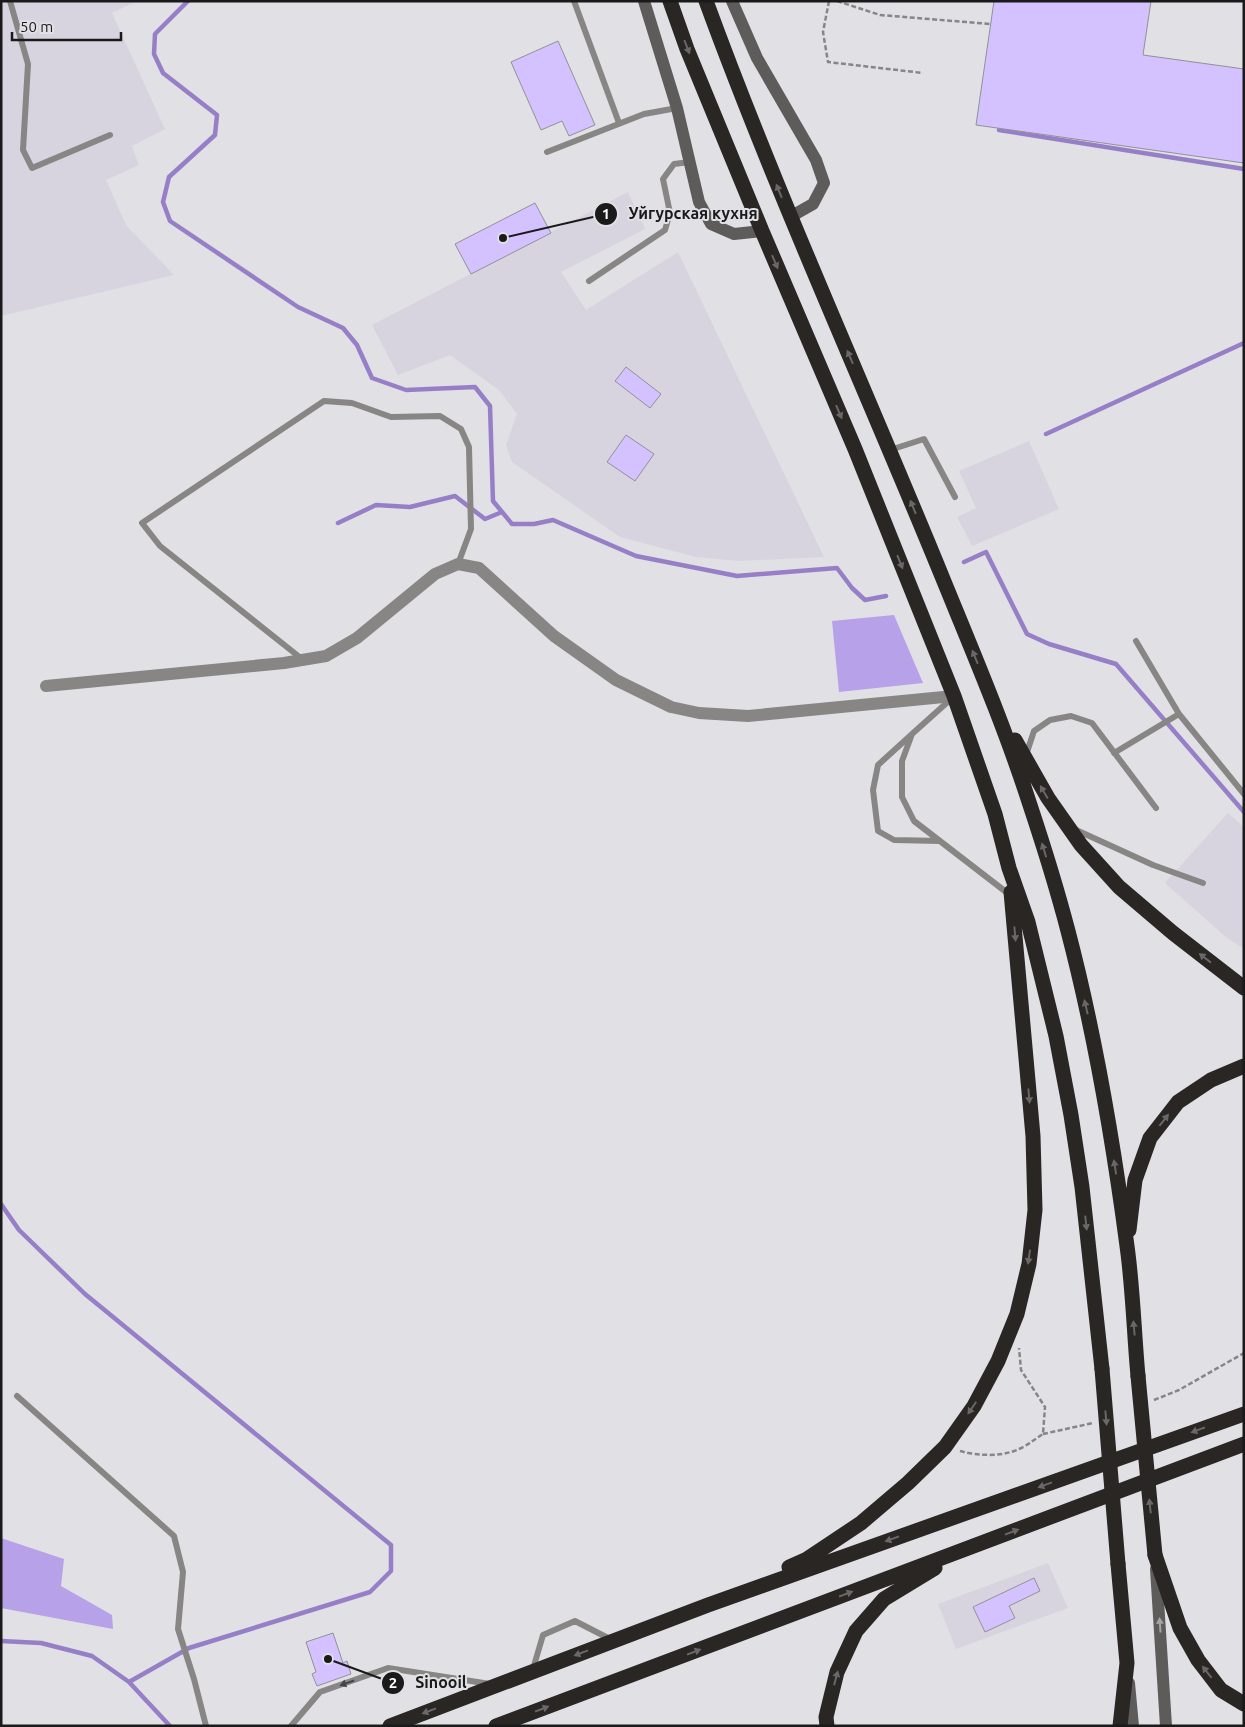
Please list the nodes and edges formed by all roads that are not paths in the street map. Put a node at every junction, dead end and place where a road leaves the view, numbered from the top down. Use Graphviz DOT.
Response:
graph roads {
  1 [pos="10,1"];
  2 [pos="574,1"];
  3 [pos="644,1"];
  4 [pos="670,1"];
  5 [pos="706,1"];
  6 [pos="732,1"];
  7 [pos="677,108"];
  8 [pos="619,123"];
  9 [pos="110,135"];
  10 [pos="547,152"];
  11 [pos="690,162"];
  12 [pos="790,217"];
  13 [pos="762,231"];
  14 [pos="590,282"];
  15 [pos="890,450"];
  16 [pos="955,497"];
  17 [pos="458,564"];
  18 [pos="1136,641"];
  19 [pos="303,660"];
  20 [pos="46,686"];
  21 [pos="954,696"];
  22 [pos="993,702"];
  23 [pos="1179,714"];
  24 [pos="912,734"];
  25 [pos="1114,753"];
  26 [pos="1025,758"];
  27 [pos="1244,794"];
  28 [pos="1156,808"];
  29 [pos="1068,826"];
  30 [pos="940,841"];
  31 [pos="1203,883"];
  32 [pos="1017,902"];
  33 [pos="1244,988"];
  34 [pos="1244,1066"];
  35 [pos="1127,1249"];
  36 [pos="17,1396"];
  37 [pos="1244,1414"];
  38 [pos="1244,1444"];
  39 [pos="1244,1454"];
  40 [pos="1210,1456"];
  41 [pos="966,1549"];
  42 [pos="1155,1555"];
  43 [pos="708,1605"];
  44 [pos="614,1641"];
  45 [pos="1127,1663"];
  46 [pos="532,1672"];
  47 [pos="497,1685"];
  48 [pos="1244,1704"];
  49 [pos="206,1726"];
  50 [pos="291,1726"];
  51 [pos="390,1726"];
  52 [pos="496,1726"];
  53 [pos="827,1726"];
  54 [pos="1120,1726"];
  55 [pos="1133,1726"];
  56 [pos="1166,1726"];
  1 -- 9 [label="lane"];
  2 -- 8 [label="lane"];
  3 -- 7 [label="street"];
  4 -- 13 [label="highway, one-way"];
  12 -- 5 [label="highway, one-way"];
  6 -- 12 [label="street"];
  7 -- 8 [label="lane"];
  7 -- 11 [label="street"];
  8 -- 10 [label="lane"];
  11 -- 13 [label="street"];
  11 -- 14 [label="lane"];
  15 -- 12 [label="highway, one-way"];
  13 -- 21 [label="highway, one-way"];
  15 -- 16 [label="lane"];
  22 -- 15 [label="highway, one-way"];
  17 -- 19 [label="street"];
  17 -- 19 [label="lane"];
  17 -- 21 [label="street"];
  18 -- 23 [label="lane"];
  19 -- 20 [label="street"];
  21 -- 24 [label="lane"];
  21 -- 32 [label="highway"];
  22 -- 26 [label="highway"];
  35 -- 22 [label="highway, one-way"];
  23 -- 25 [label="lane"];
  23 -- 27 [label="lane"];
  24 -- 30 [label="lane"];
  24 -- 30 [label="lane"];
  25 -- 26 [label="lane"];
  25 -- 28 [label="lane"];
  29 -- 26 [label="highway, one-way"];
  29 -- 31 [label="lane"];
  33 -- 29 [label="highway, one-way"];
  30 -- 32 [label="lane"];
  32 -- 43 [label="highway, one-way"];
  32 -- 45 [label="highway, one-way, bridge"];
  35 -- 34 [label="highway, one-way"];
  42 -- 35 [label="highway, one-way, bridge"];
  36 -- 49 [label="lane"];
  37 -- 43 [label="highway, one-way"];
  38 -- 40 [label="highway"];
  39 -- 40 [label="highway"];
  41 -- 40 [label="highway, one-way"];
  52 -- 41 [label="highway, one-way"];
  53 -- 41 [label="highway, one-way"];
  48 -- 42 [label="highway, one-way"];
  56 -- 42 [label="street, one-way"];
  43 -- 44 [label="highway"];
  44 -- 46 [label="highway, one-way"];
  44 -- 46 [label="lane"];
  45 -- 54 [label="highway"];
  45 -- 55 [label="street"];
  46 -- 47 [label="highway"];
  47 -- 50 [label="lane, one-way"];
  47 -- 51 [label="highway, one-way"];
}
